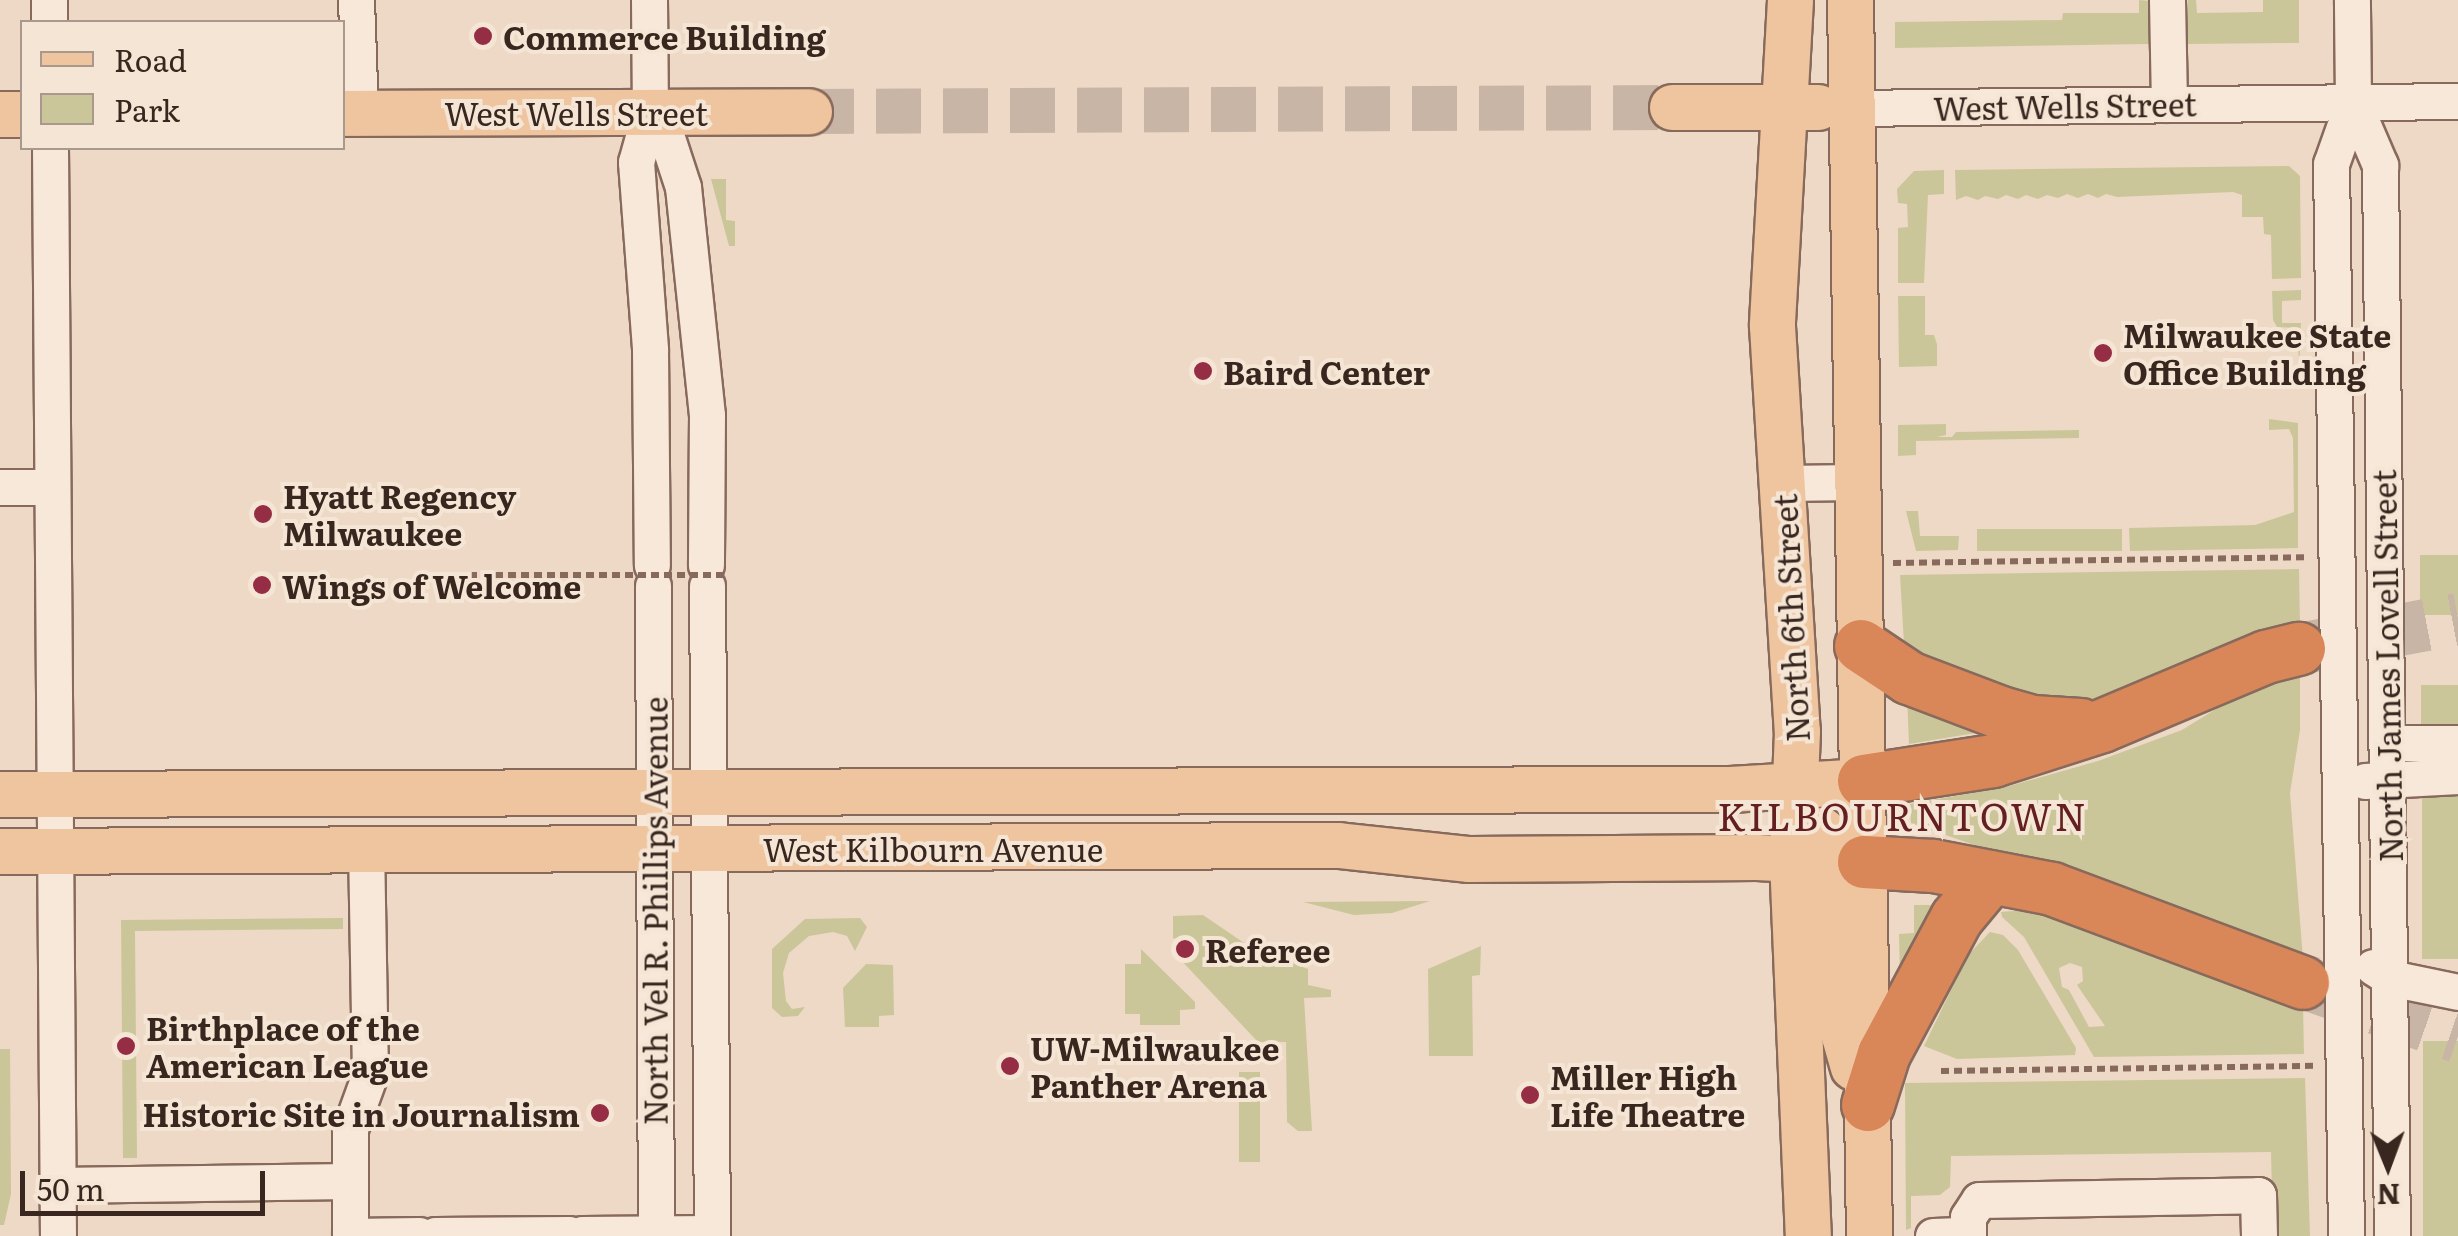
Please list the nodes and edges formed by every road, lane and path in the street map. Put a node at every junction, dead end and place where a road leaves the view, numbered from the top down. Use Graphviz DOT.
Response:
graph roads {
  1 [pos="356,0"];
  2 [pos="649,0"];
  3 [pos="1790,0"];
  4 [pos="1850,0"];
  5 [pos="2168,0"];
  6 [pos="2352,0"];
  7 [pos="2458,101"];
  8 [pos="2353,102"];
  9 [pos="2169,104"];
  10 [pos="1787,106"];
  11 [pos="1672,107"];
  12 [pos="1850,108"];
  13 [pos="808,111"];
  14 [pos="650,112"];
  15 [pos="351,113"];
  16 [pos="50,150"];
  17 [pos="1856,482"];
  18 [pos="1784,483"];
  19 [pos="51,487"];
  20 [pos="0,488"];
  21 [pos="2298,557"];
  22 [pos="1892,564"];
  23 [pos="714,575"];
  24 [pos="430,576"];
  25 [pos="1861,646"];
  26 [pos="2300,648"];
  27 [pos="2102,726"];
  28 [pos="2458,743"];
  29 [pos="2387,760"];
  30 [pos="2458,776"];
  31 [pos="1864,781"];
  32 [pos="1796,786"];
  33 [pos="1242,791"];
  34 [pos="654,792"];
  35 [pos="710,792"];
  36 [pos="0,794"];
  37 [pos="52,794"];
  38 [pos="2343,804"];
  39 [pos="1242,846"];
  40 [pos="653,849"];
  41 [pos="710,849"];
  42 [pos="366,850"];
  43 [pos="0,851"];
  44 [pos="53,851"];
  45 [pos="1827,860"];
  46 [pos="1991,877"];
  47 [pos="2344,946"];
  48 [pos="2390,978"];
  49 [pos="2303,982"];
  50 [pos="2458,992"];
  51 [pos="2302,1066"];
  52 [pos="1941,1071"];
  53 [pos="1868,1104"];
  54 [pos="350,1182"];
  55 [pos="56,1185"];
  56 [pos="576,1234"];
  57 [pos="656,1234"];
  58 [pos="712,1234"];
  59 [pos="419,1235"];
  60 [pos="435,1235"];
  61 [pos="58,1236"];
  62 [pos="350,1236"];
  63 [pos="1808,1236"];
  64 [pos="1869,1236"];
  65 [pos="1933,1236"];
  66 [pos="1968,1236"];
  67 [pos="2258,1236"];
  68 [pos="2346,1236"];
  69 [pos="2392,1236"];
  1 -- 15 [label="street"];
  2 -- 14 [label="street, North Vel R. Phillips Avenue"];
  3 -- 10 [label="main road, North 6th Street"];
  4 -- 12 [label="main road, North 6th Street"];
  5 -- 9 [label="street"];
  6 -- 8 [label="street, North James Lovell Street"];
  7 -- 8 [label="street, West Wells Street"];
  8 -- 9 [label="street, West Wells Street"];
  8 -- 29 [label="street, North James Lovell Street"];
  8 -- 38 [label="street, North James Lovell Street"];
  9 -- 12 [label="street, West Wells Street"];
  10 -- 11 [label="main road, West Wells Street"];
  10 -- 12 [label="main road, West Wells Street"];
  10 -- 18 [label="main road, North 6th Street"];
  12 -- 17 [label="main road, North 6th Street"];
  13 -- 14 [label="main road, West Wells Street"];
  14 -- 15 [label="main road, West Wells Street"];
  14 -- 23 [label="street, North Vel R. Phillips Avenue"];
  14 -- 34 [label="street, North Vel R. Phillips Avenue"];
  16 -- 19 [label="street"];
  17 -- 18 [label="street"];
  17 -- 25 [label="main road, North 6th Street"];
  18 -- 32 [label="main road, North 6th Street"];
  19 -- 20 [label="street"];
  19 -- 37 [label="street"];
  21 -- 22 [label="path"];
  23 -- 24 [label="path, bridge"];
  23 -- 35 [label="street, North Vel R. Phillips Avenue"];
  25 -- 27 [label="highway"];
  25 -- 31 [label="main road, North 6th Street"];
  26 -- 27 [label="highway"];
  27 -- 31 [label="highway"];
  28 -- 29 [label="street"];
  29 -- 30 [label="street"];
  29 -- 38 [label="street"];
  29 -- 48 [label="street, North James Lovell Street"];
  31 -- 32 [label="main road, West Kilbourn Avenue"];
  31 -- 45 [label="main road, North 6th Street"];
  32 -- 33 [label="main road, West Kilbourn Avenue"];
  32 -- 45 [label="main road"];
  33 -- 35 [label="main road, West Kilbourn Avenue"];
  33 -- 39 [label="street"];
  34 -- 35 [label="main road, West Kilbourn Avenue"];
  34 -- 37 [label="main road, West Kilbourn Avenue"];
  34 -- 40 [label="street, North Vel R. Phillips Avenue"];
  35 -- 41 [label="street, North Vel R. Phillips Avenue"];
  36 -- 37 [label="main road, West Kilbourn Avenue"];
  37 -- 44 [label="street"];
  38 -- 47 [label="street, North James Lovell Street"];
  39 -- 41 [label="main road, West Kilbourn Avenue"];
  39 -- 45 [label="main road, West Kilbourn Avenue"];
  40 -- 41 [label="main road, West Kilbourn Avenue"];
  40 -- 42 [label="main road, West Kilbourn Avenue"];
  40 -- 57 [label="street, North Vel R. Phillips Avenue"];
  41 -- 58 [label="street, North Vel R. Phillips Avenue"];
  42 -- 44 [label="main road, West Kilbourn Avenue"];
  42 -- 54 [label="street"];
  43 -- 44 [label="main road, West Kilbourn Avenue"];
  44 -- 55 [label="street"];
  45 -- 46 [label="highway"];
  45 -- 53 [label="main road, North 6th Street"];
  45 -- 63 [label="main road, North 6th Street"];
  46 -- 49 [label="highway"];
  46 -- 53 [label="highway"];
  47 -- 48 [label="street"];
  47 -- 68 [label="street, North James Lovell Street"];
  48 -- 50 [label="street"];
  48 -- 69 [label="street, North James Lovell Street"];
  51 -- 52 [label="path"];
  53 -- 64 [label="main road, North 6th Street"];
  54 -- 55 [label="street"];
  54 -- 62 [label="street"];
  55 -- 61 [label="street"];
  56 -- 57 [label="street"];
  56 -- 60 [label="street"];
  57 -- 58 [label="street"];
  59 -- 62 [label="street"];
  65 -- 66 [label="street"];
  66 -- 67 [label="street"];
}
